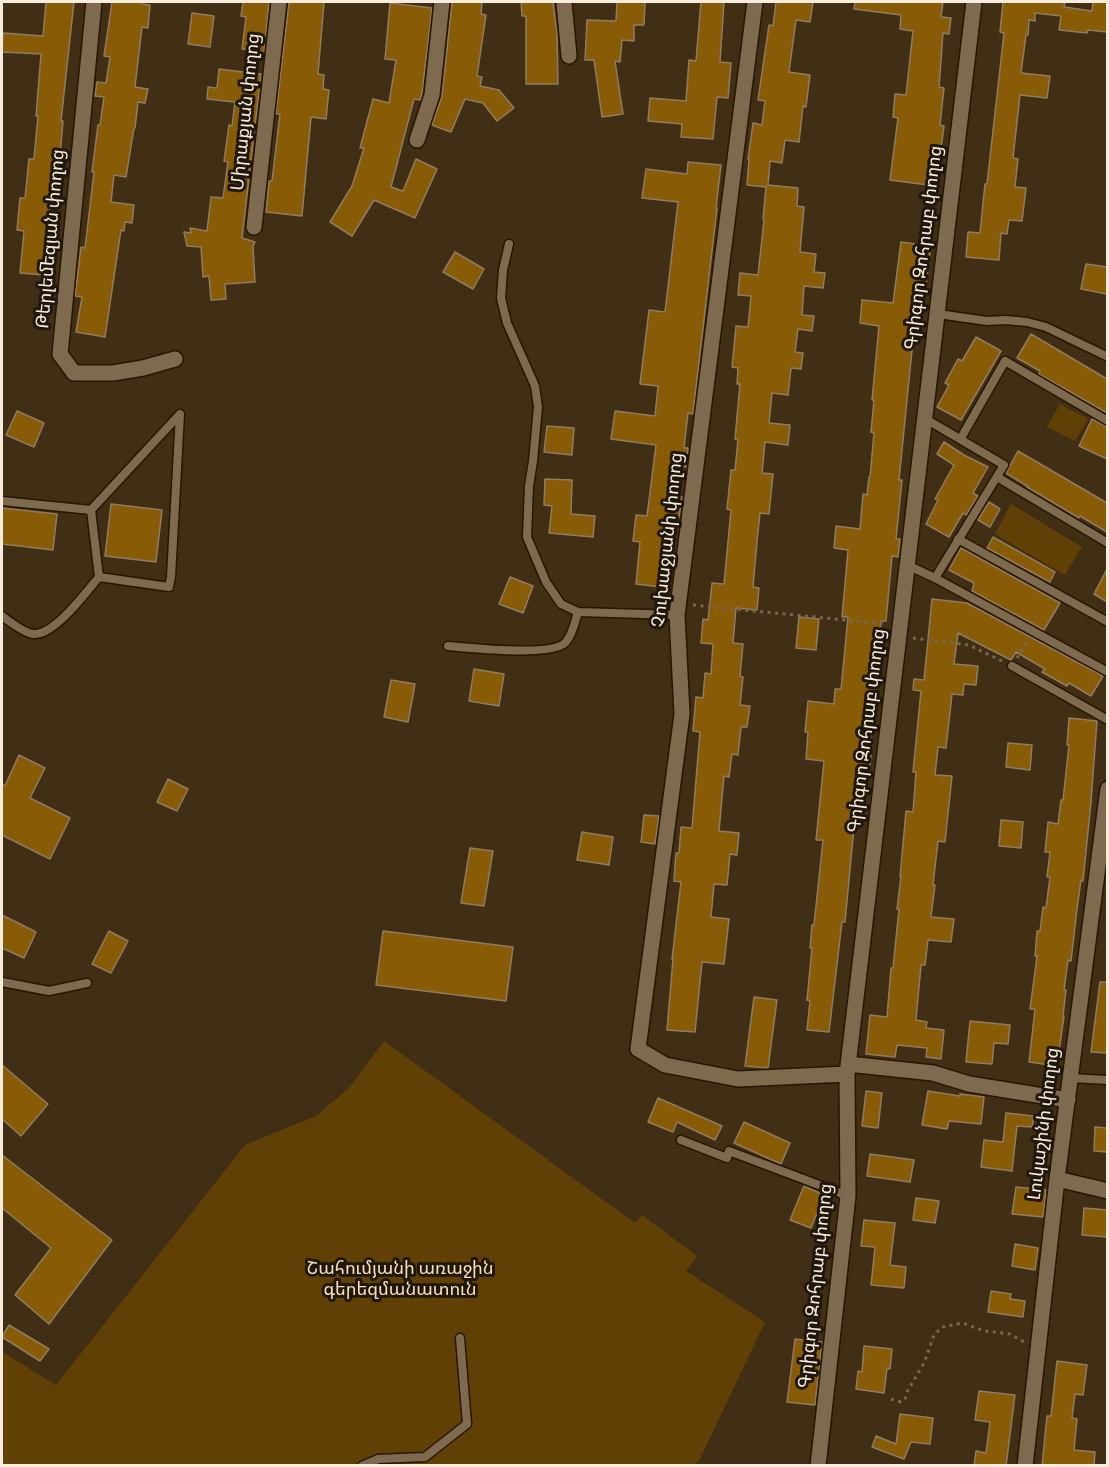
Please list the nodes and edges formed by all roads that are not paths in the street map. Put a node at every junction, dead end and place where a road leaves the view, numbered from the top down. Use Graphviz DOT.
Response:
graph roads {
  1 [pos="94,2"];
  2 [pos="279,2"];
  3 [pos="442,2"];
  4 [pos="564,2"];
  5 [pos="755,2"];
  6 [pos="974,2"];
  7 [pos="569,56"];
  8 [pos="417,140"];
  9 [pos="254,227"];
  10 [pos="509,244"];
  11 [pos="938,314"];
  12 [pos="1107,357"];
  13 [pos="175,359"];
  14 [pos="924,418"];
  15 [pos="1107,421"];
  16 [pos="961,438"];
  17 [pos="997,477"];
  18 [pos="2,501"];
  19 [pos="91,510"];
  20 [pos="958,539"];
  21 [pos="1107,543"];
  22 [pos="907,565"];
  23 [pos="99,576"];
  24 [pos="935,578"];
  25 [pos="677,609"];
  26 [pos="578,612"];
  27 [pos="2,616"];
  28 [pos="1107,622"];
  29 [pos="448,646"];
  30 [pos="1012,666"];
  31 [pos="1107,672"];
  32 [pos="1107,720"];
  33 [pos="1107,789"];
  34 [pos="2,982"];
  35 [pos="87,983"];
  36 [pos="847,1069"];
  37 [pos="1071,1078"];
  38 [pos="1107,1080"];
  39 [pos="1068,1100"];
  40 [pos="681,1140"];
  41 [pos="1058,1179"];
  42 [pos="1107,1191"];
  43 [pos="848,1196"];
  44 [pos="460,1338"];
  45 [pos="362,1466"];
  46 [pos="818,1466"];
  47 [pos="1025,1466"];
  1 -- 13 [label="street, Թերլեմեզյան փողոց"];
  2 -- 9 [label="street, Միրաքյան փողոց"];
  3 -- 8 [label="street"];
  4 -- 7 [label="street"];
  5 -- 25 [label="street, Չուխաջյանի փողոց"];
  6 -- 11 [label="street, Գրիգոր Զոհրաբ փողոց"];
  10 -- 26 [label="lane"];
  11 -- 12 [label="lane"];
  11 -- 14 [label="street, Գրիգոր Զոհրաբ փողոց"];
  14 -- 16 [label="lane"];
  14 -- 22 [label="street, Գրիգոր Զոհրաբ փողոց"];
  15 -- 16 [label="lane"];
  16 -- 17 [label="lane"];
  17 -- 20 [label="lane"];
  17 -- 21 [label="lane"];
  18 -- 19 [label="lane"];
  19 -- 23 [label="lane"];
  19 -- 23 [label="lane"];
  20 -- 24 [label="lane"];
  20 -- 28 [label="lane"];
  22 -- 24 [label="lane"];
  22 -- 36 [label="street, Գրիգոր Զոհրաբ փողոց"];
  23 -- 27 [label="lane"];
  24 -- 31 [label="lane"];
  25 -- 26 [label="lane"];
  25 -- 36 [label="street, Չուխաջյանի փողոց"];
  26 -- 29 [label="lane"];
  30 -- 32 [label="lane"];
  33 -- 37 [label="street, Լուկաշինի փողոց"];
  34 -- 35 [label="lane"];
  36 -- 39 [label="street, Չուխաջյանի փողոց"];
  36 -- 43 [label="street, Գրիգոր Զոհրաբ փողոց"];
  37 -- 38 [label="lane"];
  37 -- 39 [label="street, Լուկաշինի փողոց"];
  39 -- 41 [label="street, Լուկաշինի փողոց"];
  40 -- 43 [label="lane"];
  41 -- 42 [label="street"];
  41 -- 47 [label="street, Լուկաշինի փողոց"];
  43 -- 46 [label="street, Գրիգոր Զոհրաբ փողոց"];
  44 -- 45 [label="lane"];
}
